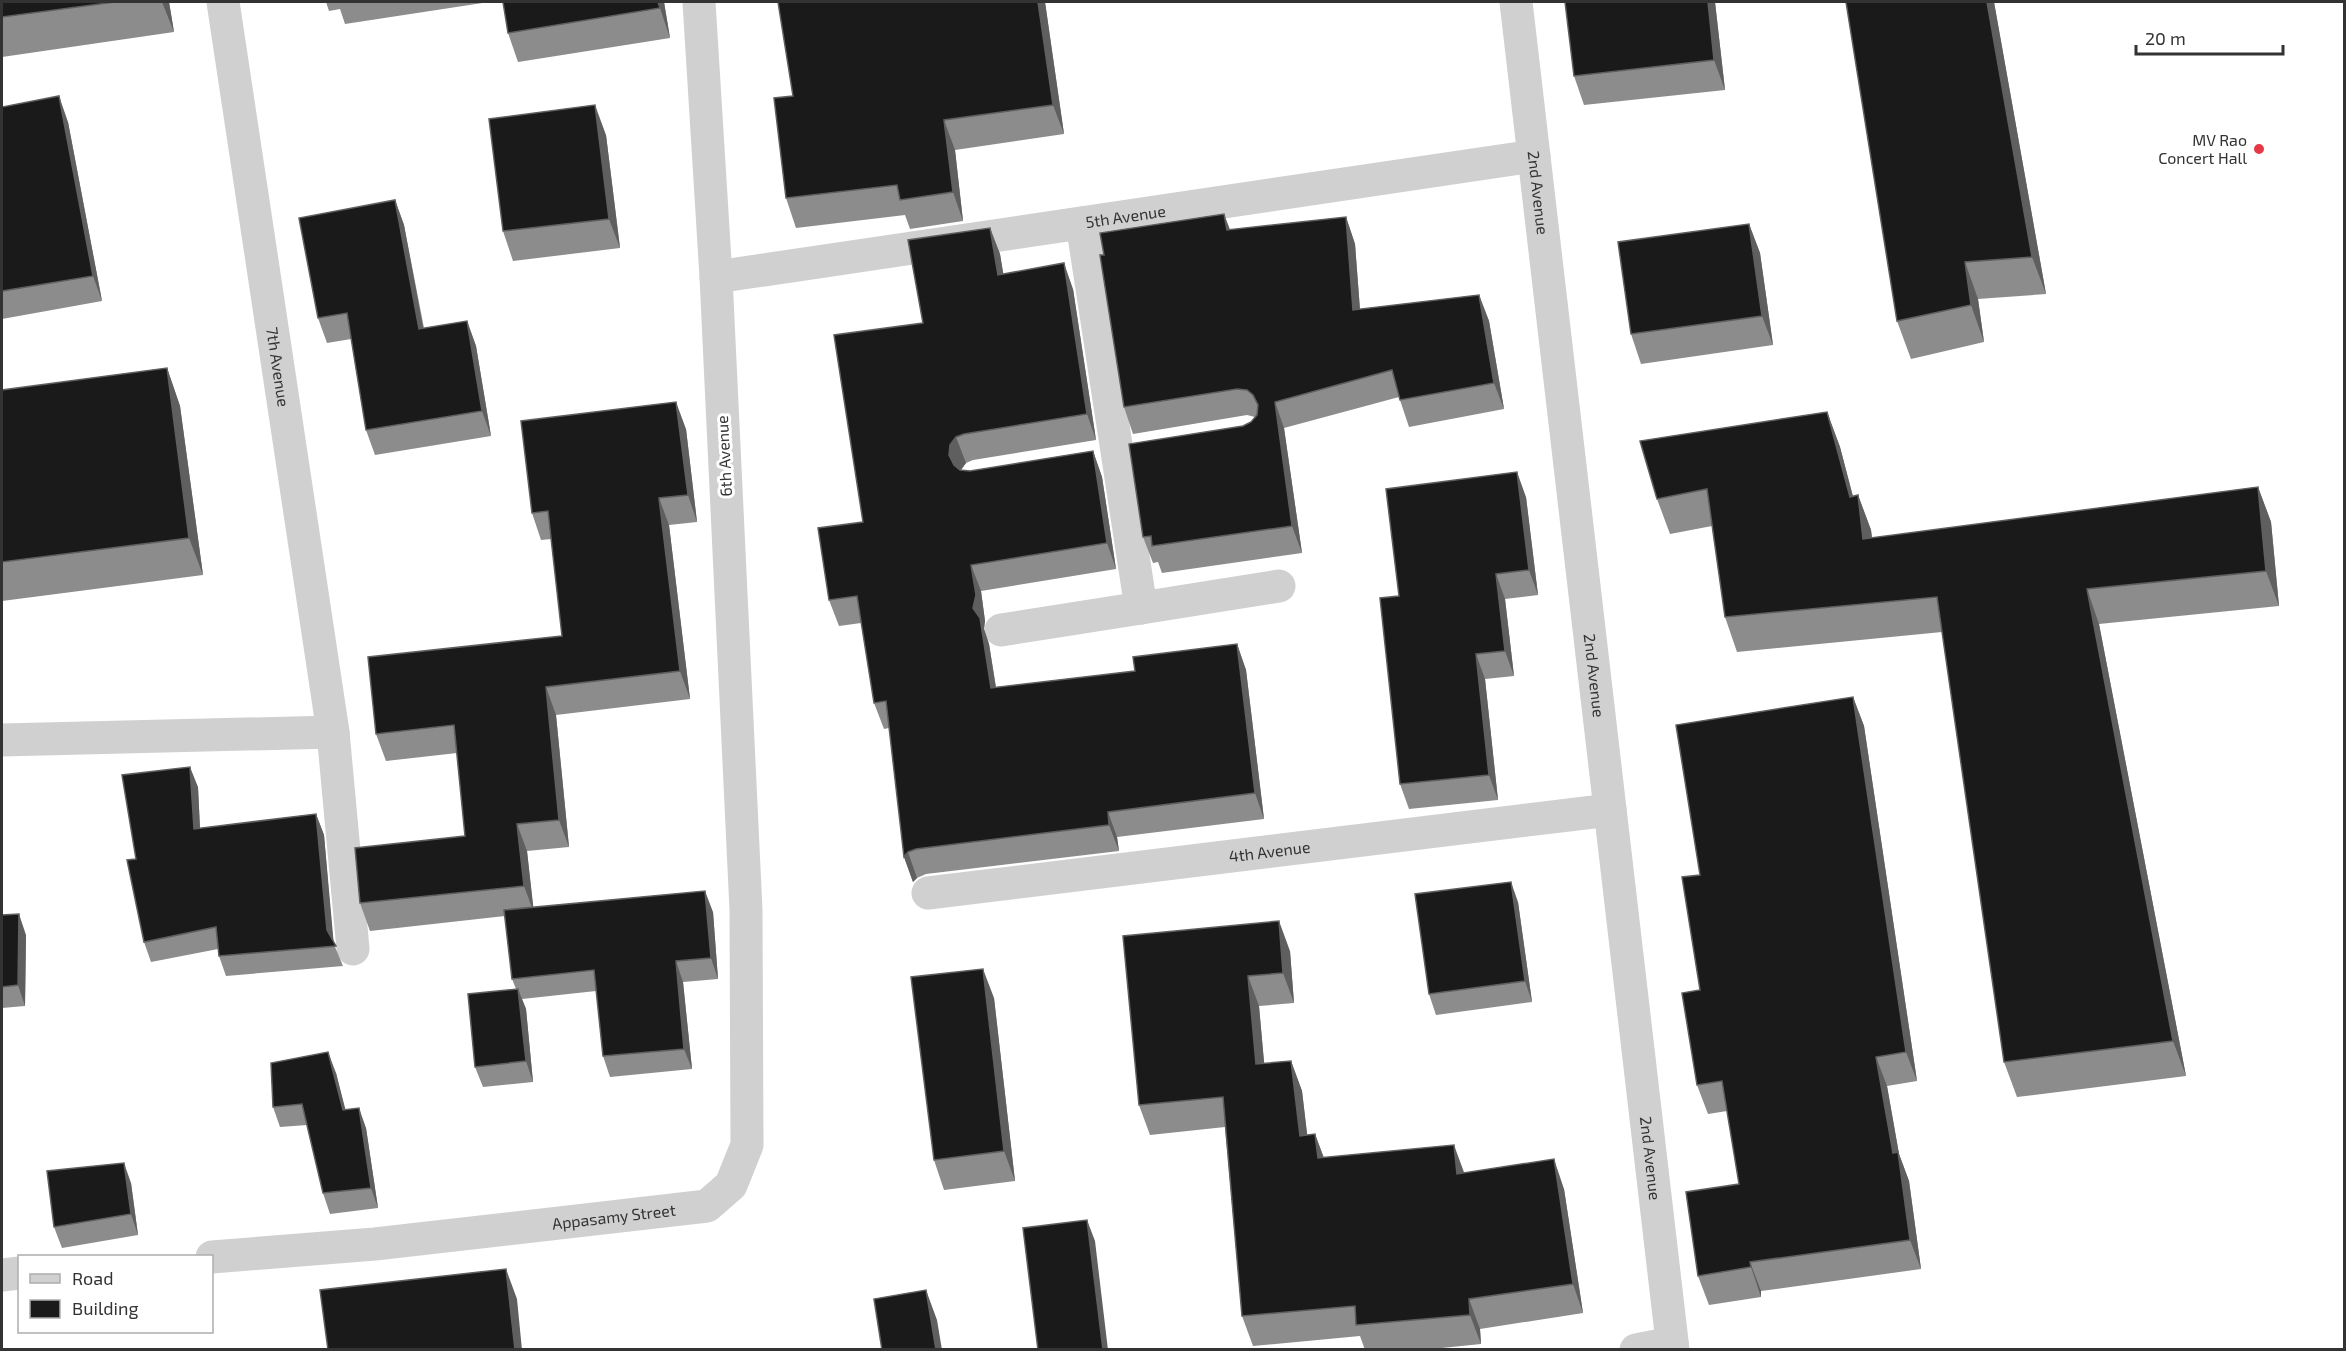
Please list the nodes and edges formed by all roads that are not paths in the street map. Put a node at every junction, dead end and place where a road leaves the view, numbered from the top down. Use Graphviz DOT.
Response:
graph roads {
  1 [pos="223,2"];
  2 [pos="699,2"];
  3 [pos="1516,2"];
  4 [pos="1534,156"];
  5 [pos="1082,224"];
  6 [pos="716,277"];
  7 [pos="1150,450"];
  8 [pos="1105,457"];
  9 [pos="1279,586"];
  10 [pos="1141,608"];
  11 [pos="1001,630"];
  12 [pos="333,732"];
  13 [pos="2,740"];
  14 [pos="1610,810"];
  15 [pos="927,893"];
  16 [pos="746,910"];
  17 [pos="353,949"];
  18 [pos="213,1257"];
  19 [pos="18,1273"];
  20 [pos="2,1275"];
  21 [pos="1672,1347"];
  22 [pos="1636,1350"];
  1 -- 12 [label="street, 7th Avenue"];
  2 -- 6 [label="street, 6th Avenue"];
  3 -- 4 [label="street, 2nd Avenue"];
  4 -- 5 [label="street, 5th Avenue"];
  4 -- 14 [label="street, 2nd Avenue"];
  5 -- 6 [label="street, 5th Avenue"];
  5 -- 8 [label="street"];
  6 -- 16 [label="street, 6th Avenue"];
  7 -- 8 [label="street"];
  8 -- 10 [label="street"];
  9 -- 10 [label="street"];
  10 -- 11 [label="street"];
  12 -- 13 [label="street"];
  12 -- 17 [label="street, 7th Avenue"];
  14 -- 15 [label="street, 4th Avenue"];
  14 -- 21 [label="street, 2nd Avenue"];
  16 -- 18 [label="street, Appasamy Street"];
  19 -- 20 [label="street"];
  21 -- 22 [label="street"];
}
